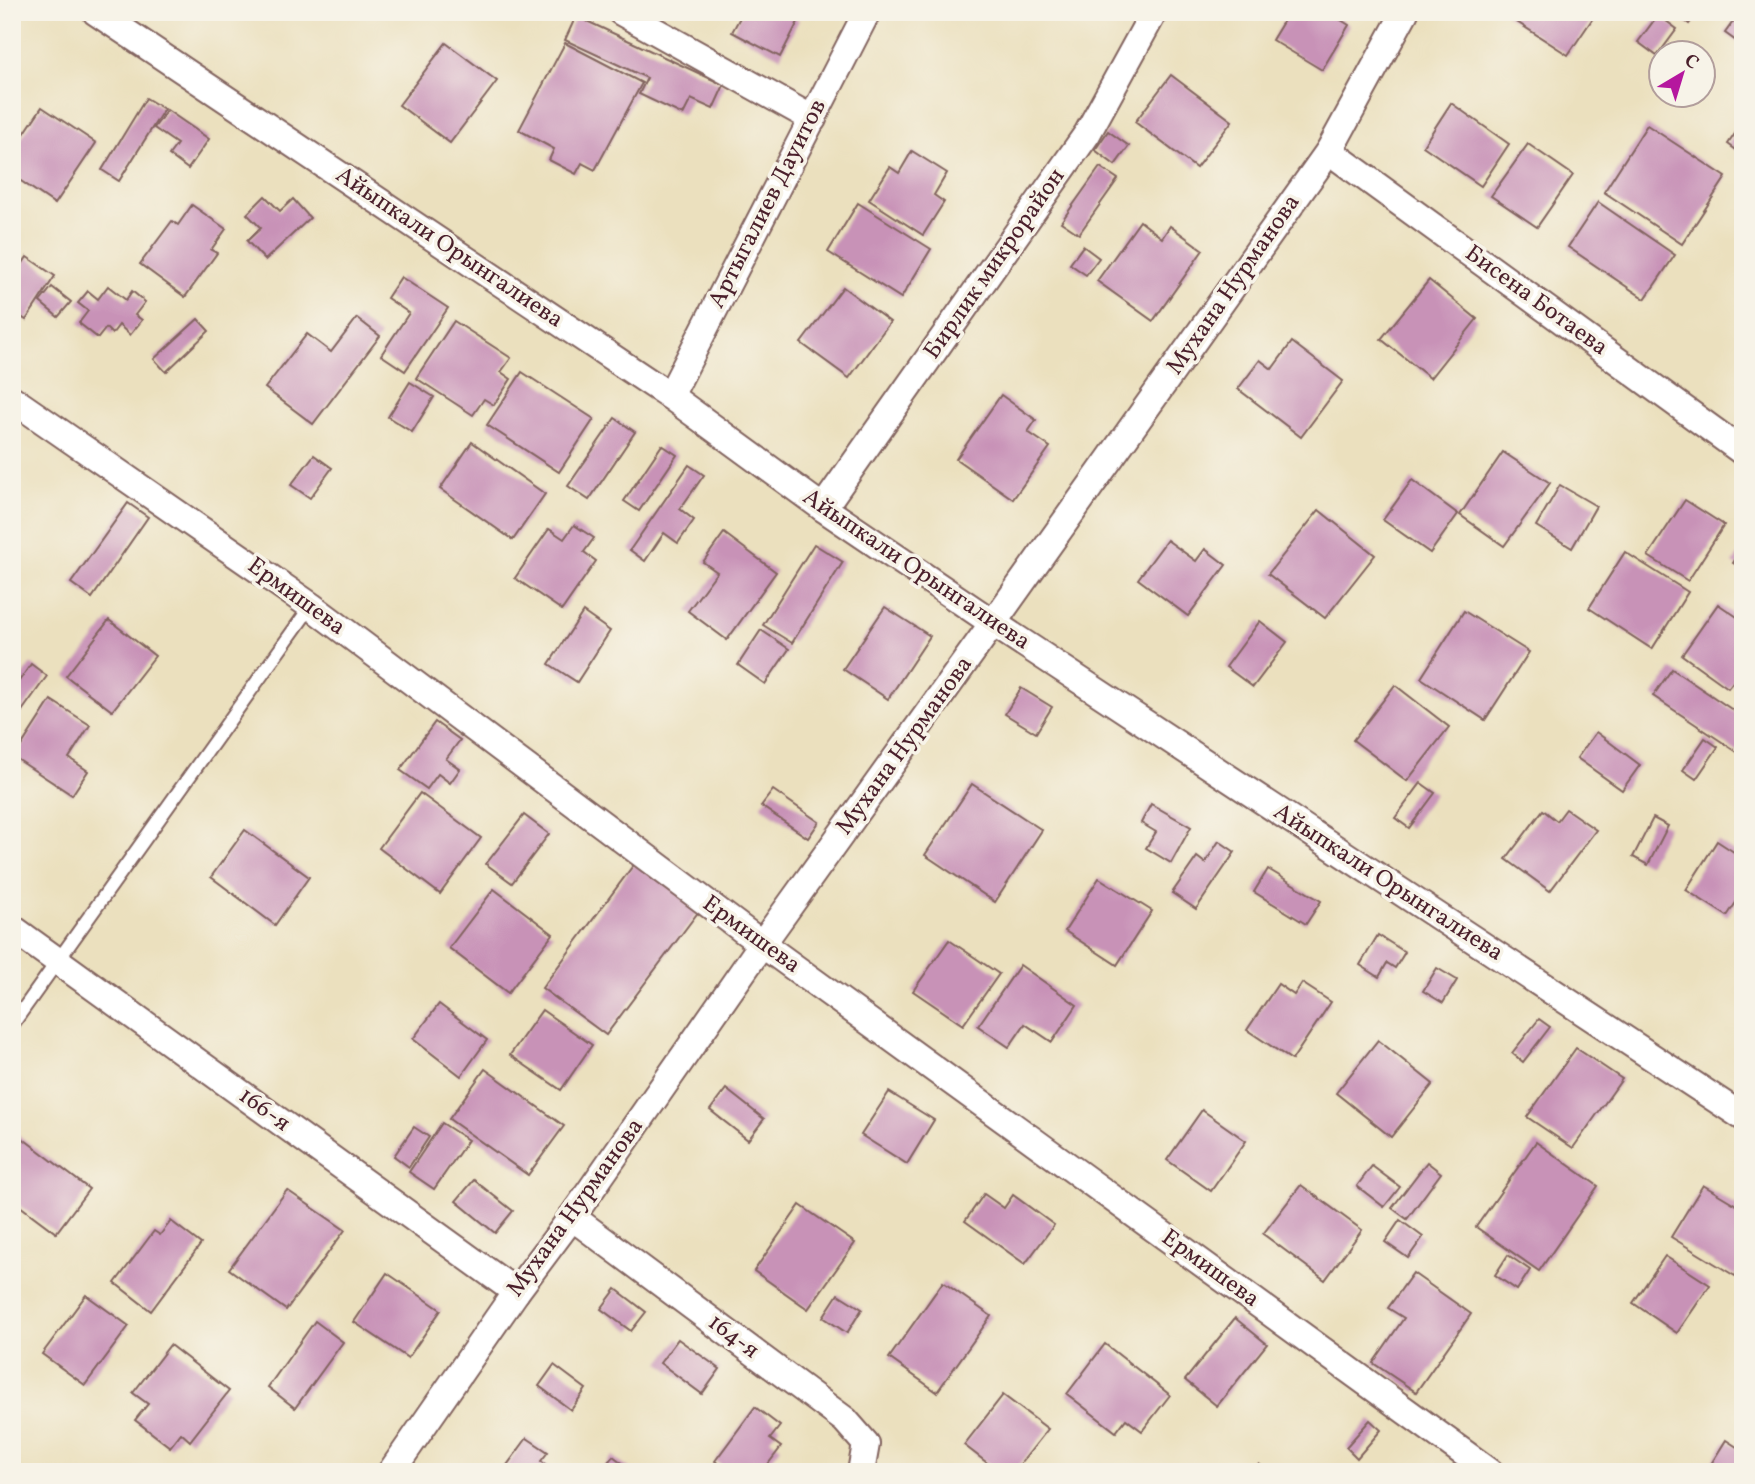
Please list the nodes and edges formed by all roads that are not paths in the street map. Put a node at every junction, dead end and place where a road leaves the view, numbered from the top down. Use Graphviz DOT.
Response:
graph roads {
  1 [pos="96,12"];
  2 [pos="621,12"];
  3 [pos="867,12"];
  4 [pos="1154,12"];
  5 [pos="1405,12"];
  6 [pos="813,118"];
  7 [pos="1329,151"];
  8 [pos="670,396"];
  9 [pos="12,399"];
  10 [pos="1743,452"];
  11 [pos="823,508"];
  12 [pos="311,606"];
  13 [pos="993,623"];
  14 [pos="12,928"];
  15 [pos="762,944"];
  16 [pos="58,961"];
  17 [pos="12,1025"];
  18 [pos="1743,1117"];
  19 [pos="572,1217"];
  20 [pos="516,1292"];
  21 [pos="391,1472"];
  22 [pos="862,1472"];
  23 [pos="1490,1472"];
  1 -- 8 [label="street, Айыпкали Орынгалиева"];
  2 -- 6 [label="street"];
  3 -- 6 [label="street, Артыгалиев Дауитов"];
  4 -- 11 [label="street, Бирлик микрорайон"];
  5 -- 7 [label="street, Мухана Нурманова"];
  6 -- 8 [label="street, Артыгалиев Дауитов"];
  7 -- 10 [label="street, Бисена Ботаева"];
  7 -- 13 [label="street, Мухана Нурманова"];
  8 -- 11 [label="street, Айыпкали Орынгалиева"];
  9 -- 12 [label="street, Ермишева"];
  11 -- 13 [label="street, Айыпкали Орынгалиева"];
  12 -- 15 [label="street, Ермишева"];
  12 -- 16 [label="lane"];
  13 -- 15 [label="street, Мухана Нурманова"];
  13 -- 18 [label="street, Айыпкали Орынгалиева"];
  14 -- 16 [label="street, 166-я"];
  15 -- 19 [label="street, Мухана Нурманова"];
  15 -- 23 [label="street, Ермишева"];
  16 -- 17 [label="lane"];
  16 -- 20 [label="street, 166-я"];
  19 -- 20 [label="street, Мухана Нурманова"];
  19 -- 22 [label="street, 164-я"];
  20 -- 21 [label="street, Мухана Нурманова"];
}
